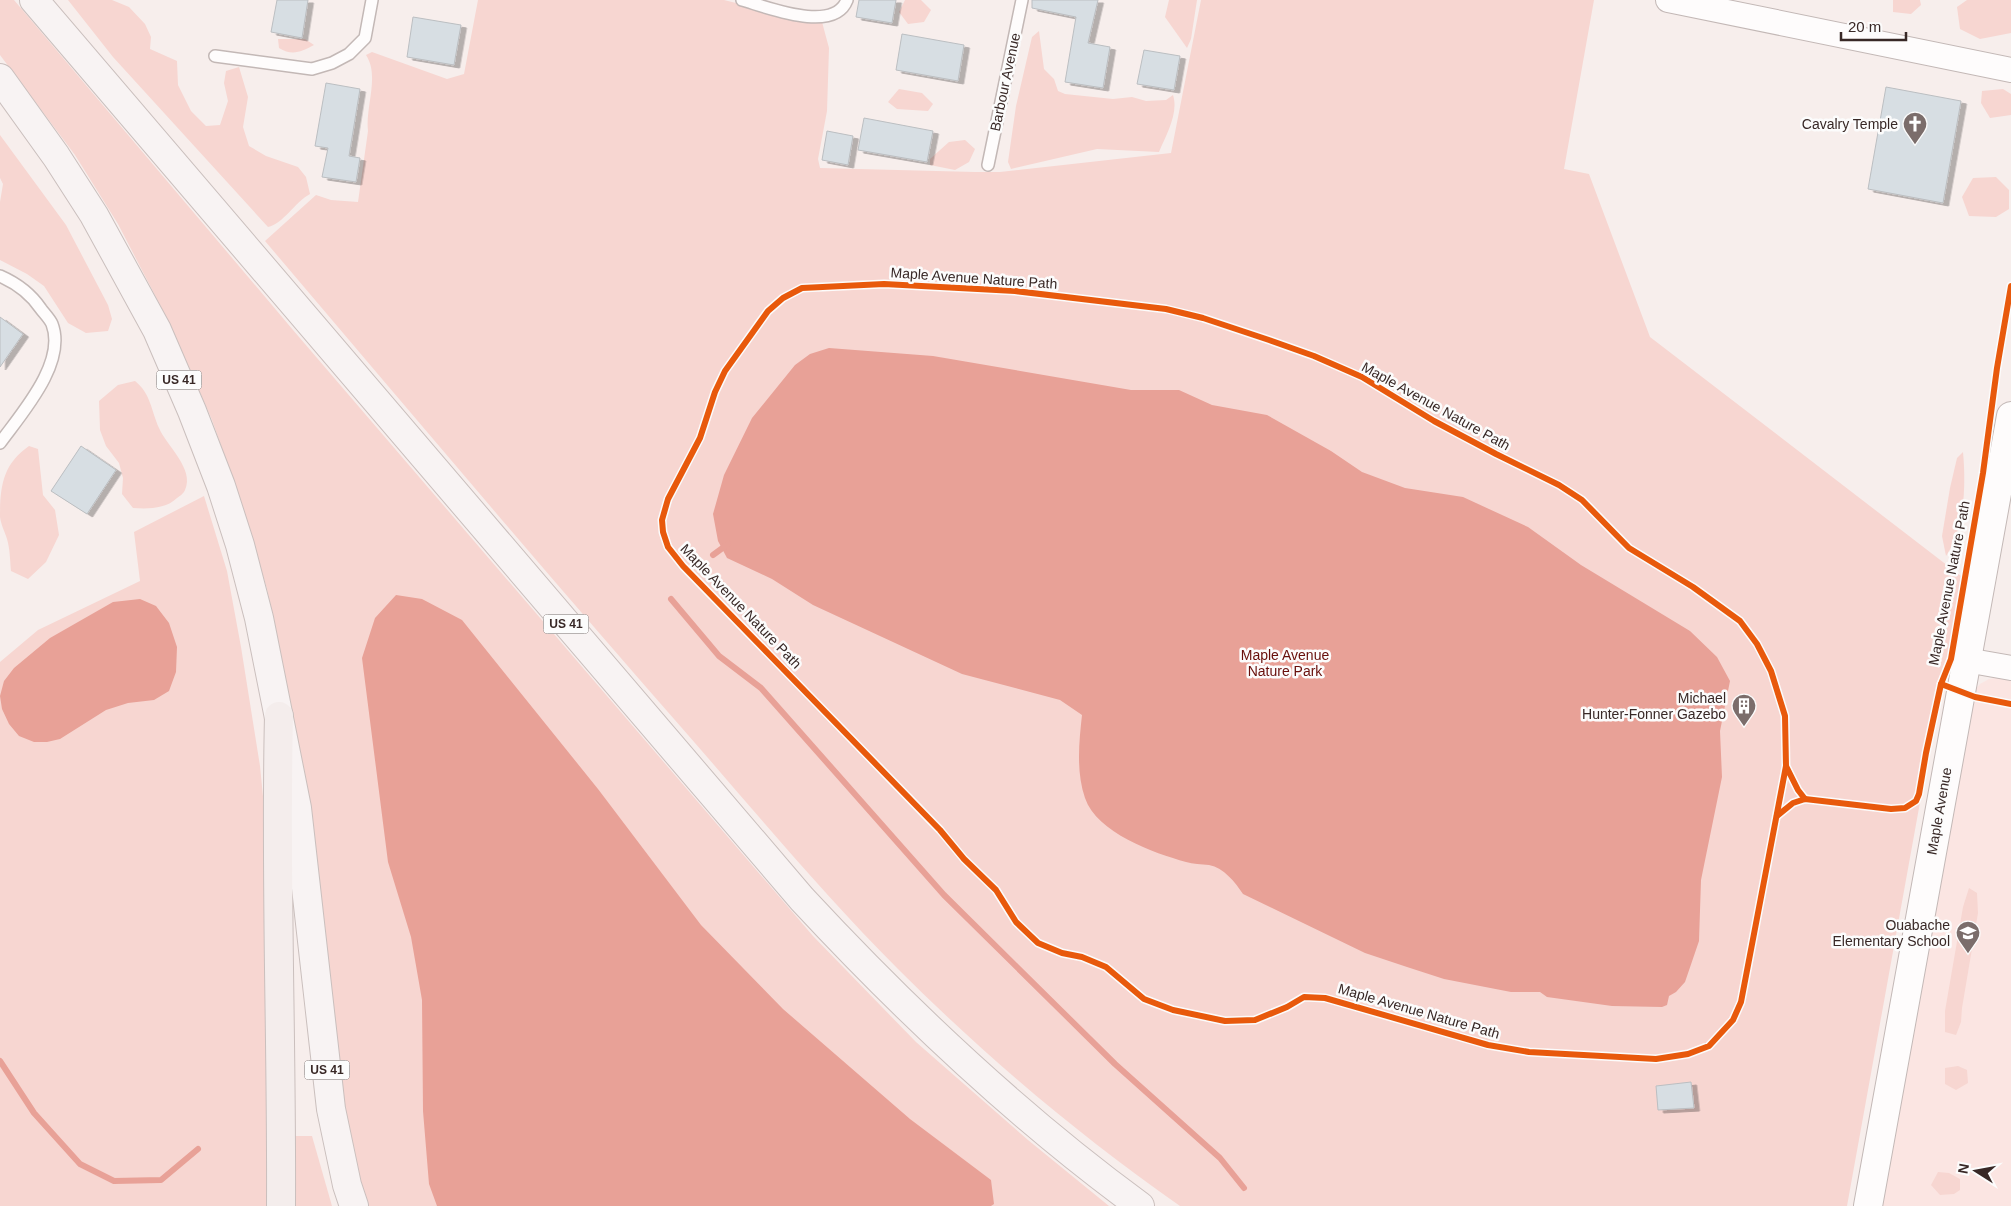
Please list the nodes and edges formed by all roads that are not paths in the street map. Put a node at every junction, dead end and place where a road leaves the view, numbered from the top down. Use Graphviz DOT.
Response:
graph roads {
  1 [pos="34,0"];
  2 [pos="372,0"];
  3 [pos="742,0"];
  4 [pos="847,0"];
  5 [pos="1022,0"];
  6 [pos="1668,0"];
  7 [pos="1738,7"];
  8 [pos="215,56"];
  9 [pos="2011,70"];
  10 [pos="0,78"];
  11 [pos="988,165"];
  12 [pos="0,276"];
  13 [pos="2011,416"];
  14 [pos="0,442"];
  15 [pos="2006,473"];
  16 [pos="1966,660"];
  17 [pos="2011,668"];
  18 [pos="279,716"];
  19 [pos="282,1206"];
  20 [pos="354,1206"];
  21 [pos="1140,1206"];
  22 [pos="1868,1206"];
  1 -- 21 [label="main road, US 41"];
  2 -- 8 [label="lane"];
  3 -- 4 [label="lane"];
  5 -- 11 [label="lane, Barbour Avenue"];
  6 -- 7 [label="street"];
  7 -- 9 [label="street"];
  10 -- 18 [label="main road, US 41"];
  12 -- 14 [label="lane"];
  13 -- 15 [label="main road, Maple Avenue"];
  15 -- 16 [label="main road, Maple Avenue"];
  16 -- 17 [label="street"];
  16 -- 22 [label="main road, Maple Avenue"];
  18 -- 19 [label="highway"];
  18 -- 20 [label="main road, US 41"];
}
